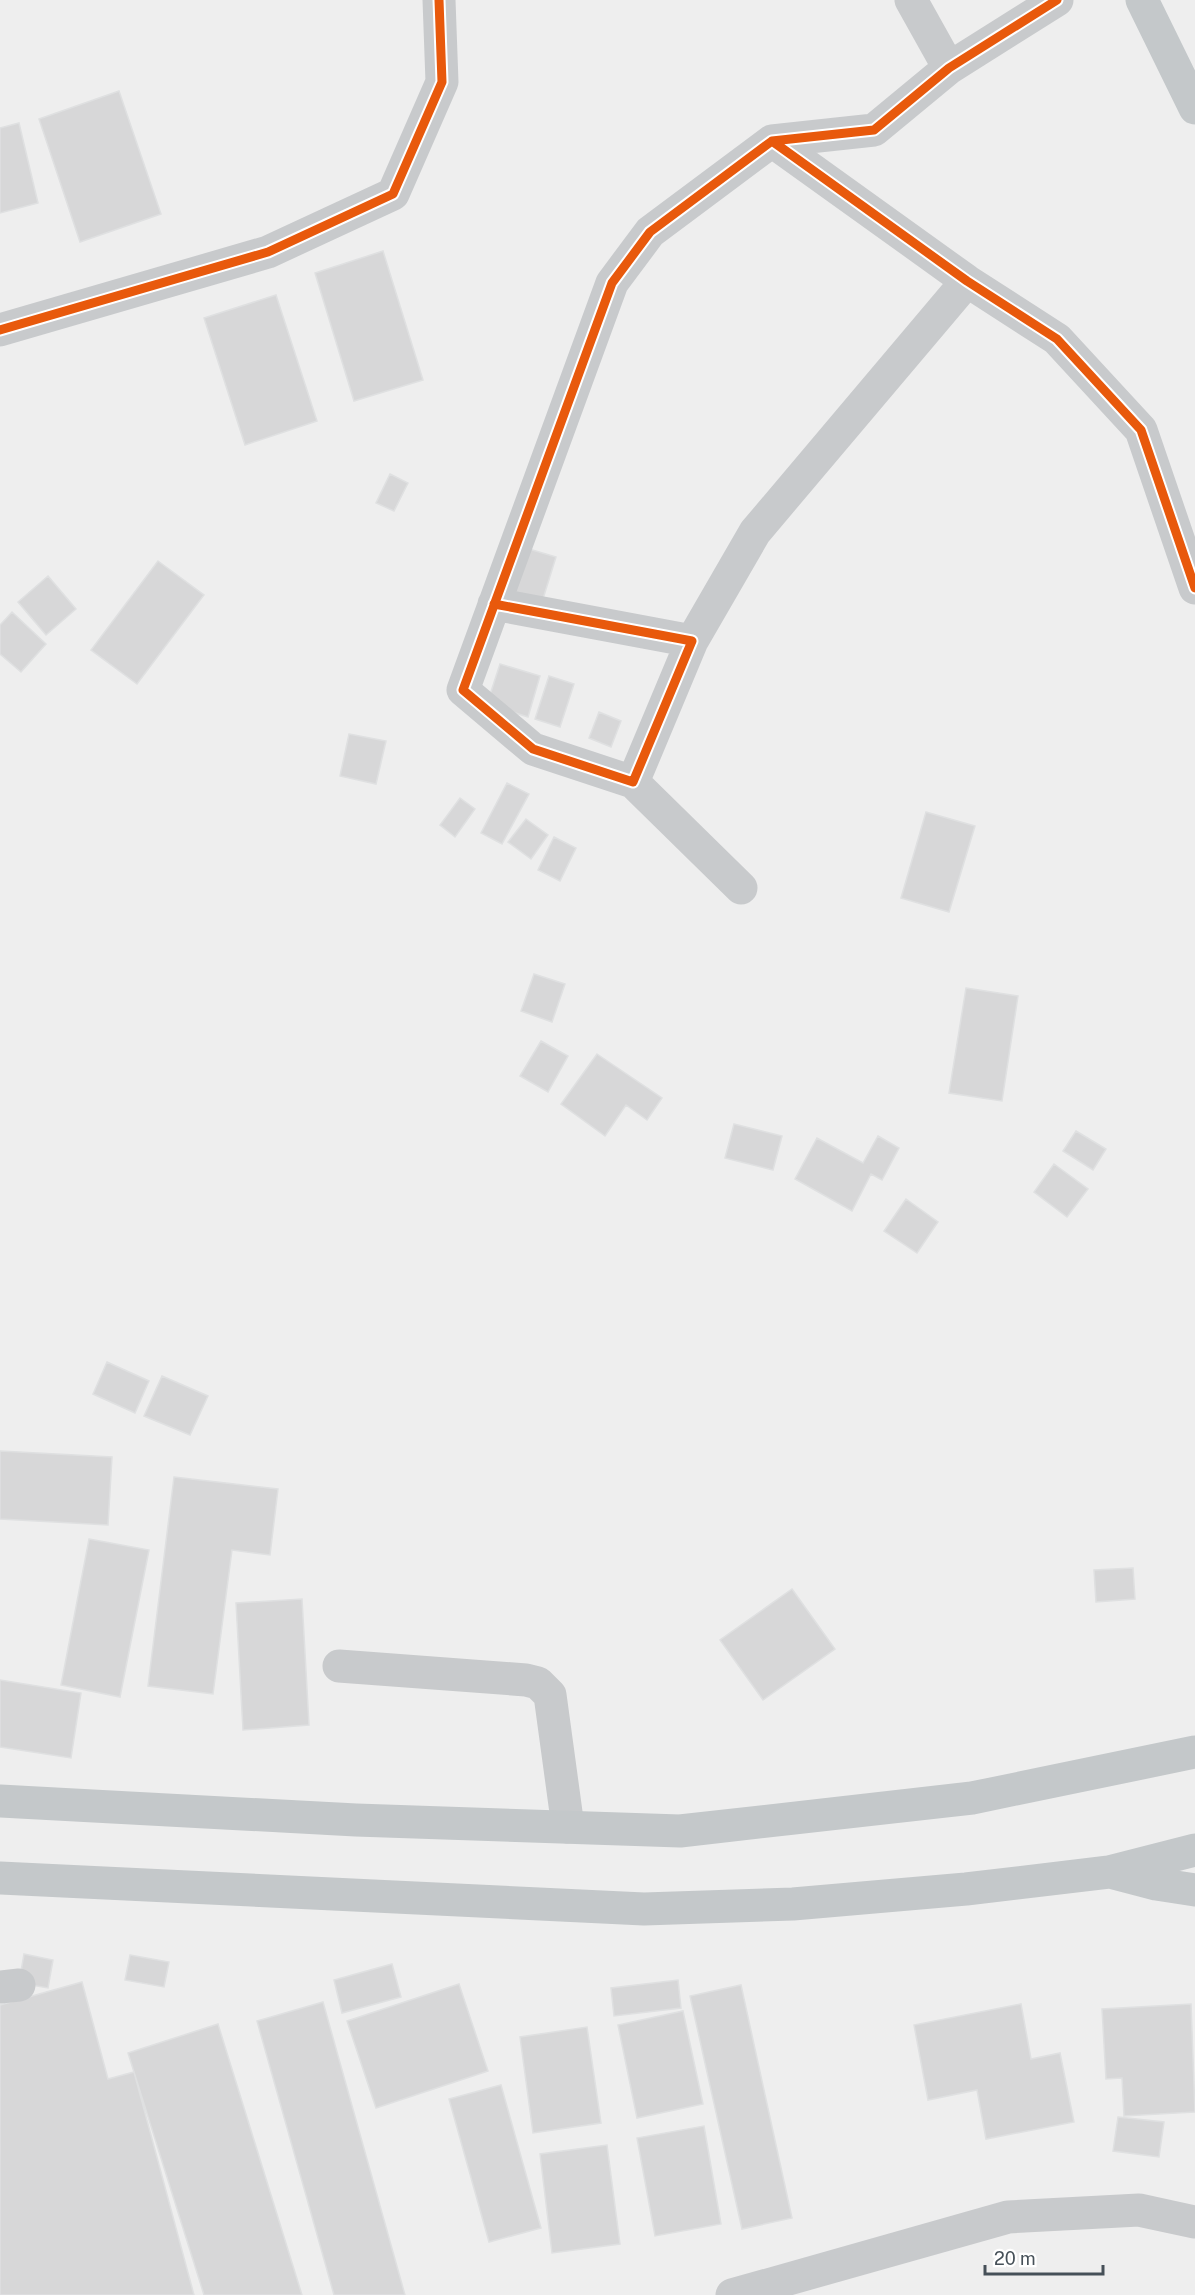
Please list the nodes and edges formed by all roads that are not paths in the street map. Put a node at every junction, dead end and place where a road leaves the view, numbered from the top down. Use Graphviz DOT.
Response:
graph roads {
  1 [pos="439,0"];
  2 [pos="911,0"];
  3 [pos="1057,0"];
  4 [pos="1142,0"];
  5 [pos="949,68"];
  6 [pos="1195,108"];
  7 [pos="772,141"];
  8 [pos="967,281"];
  9 [pos="0,330"];
  10 [pos="1195,588"];
  11 [pos="494,604"];
  12 [pos="692,641"];
  13 [pos="633,782"];
  14 [pos="741,888"];
  15 [pos="339,1666"];
  16 [pos="1195,1752"];
  17 [pos="0,1801"];
  18 [pos="568,1827"];
  19 [pos="1195,1850"];
  20 [pos="1109,1872"];
  21 [pos="0,1878"];
  22 [pos="1195,1890"];
  23 [pos="1195,2222"];
  24 [pos="732,2295"];
  1 -- 9 [label="street"];
  2 -- 5 [label="street"];
  3 -- 5 [label="street"];
  4 -- 6 [label="main road"];
  5 -- 7 [label="street"];
  7 -- 8 [label="street"];
  7 -- 11 [label="street"];
  8 -- 10 [label="street"];
  8 -- 12 [label="street"];
  11 -- 12 [label="street"];
  11 -- 13 [label="street"];
  12 -- 13 [label="street"];
  13 -- 14 [label="street"];
  15 -- 18 [label="street"];
  16 -- 18 [label="main road"];
  17 -- 18 [label="main road"];
  19 -- 20 [label="main road"];
  20 -- 21 [label="main road"];
  20 -- 22 [label="main road"];
  23 -- 24 [label="street"];
}
